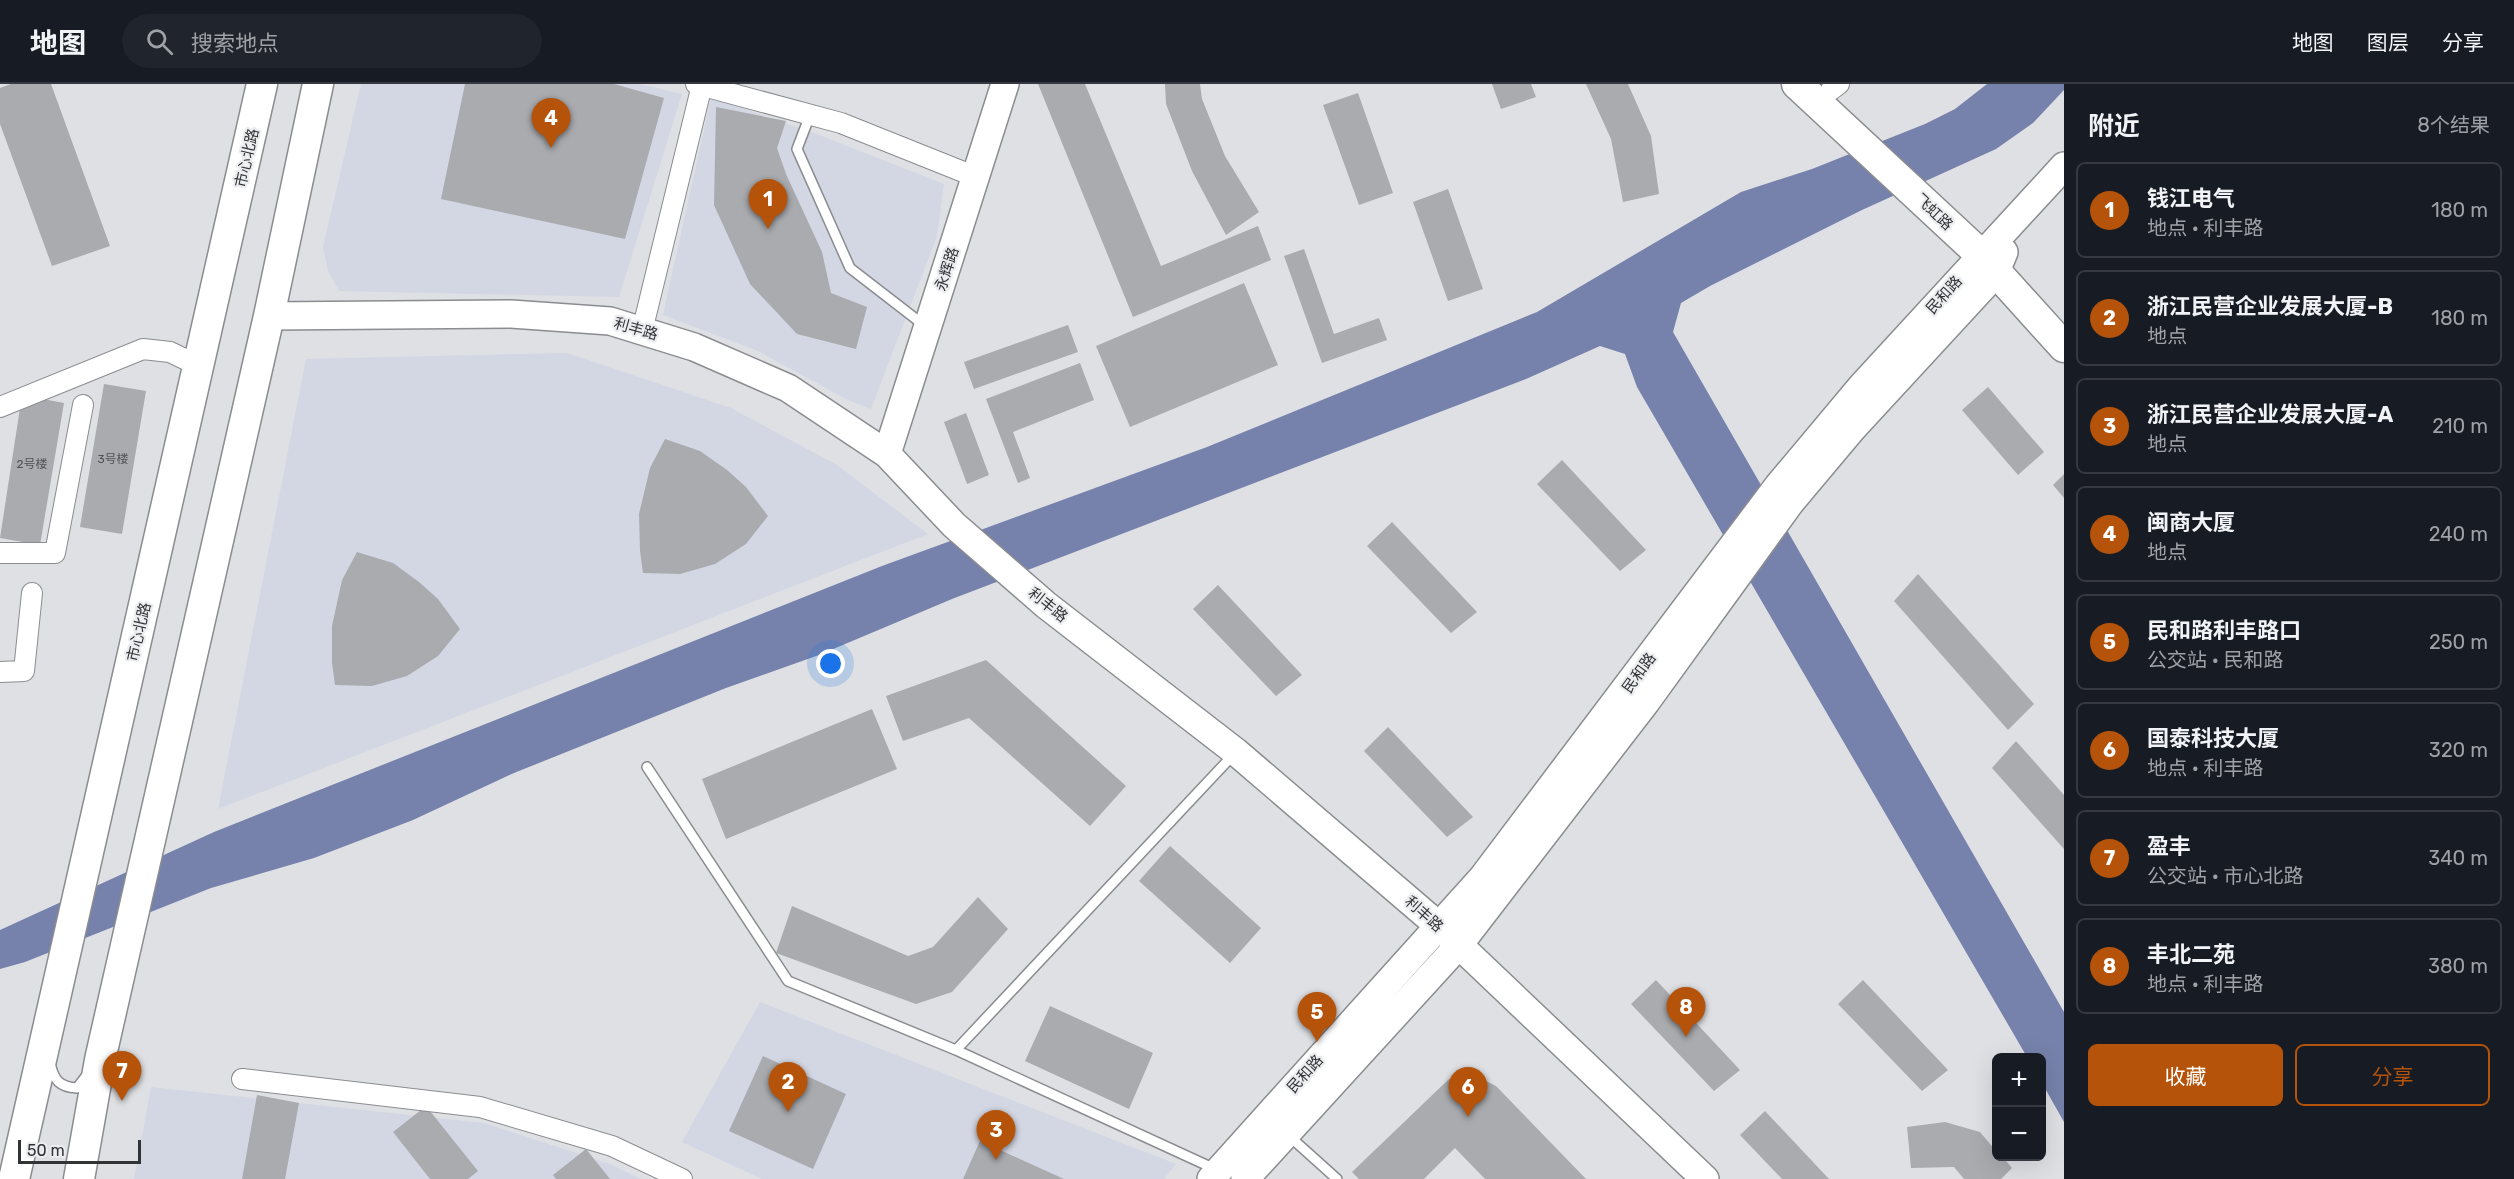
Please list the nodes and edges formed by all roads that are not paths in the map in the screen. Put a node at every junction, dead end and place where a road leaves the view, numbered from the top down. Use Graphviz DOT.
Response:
graph roads {
  1 [pos="262,84"];
  2 [pos="1005,84"];
  3 [pos="1797,84"];
  4 [pos="317,85"];
  5 [pos="699,85"];
  6 [pos="1832,86"];
  7 [pos="810,115"];
  8 [pos="1868,137"];
  9 [pos="2064,165"];
  10 [pos="976,177"];
  11 [pos="2064,192"];
  12 [pos="1992,257"];
  13 [pos="268,316"];
  14 [pos="2064,318"];
  15 [pos="928,328"];
  16 [pos="642,331"];
  17 [pos="2064,347"];
  18 [pos="197,365"];
  19 [pos="82,405"];
  20 [pos="0,407"];
  21 [pos="887,454"];
  22 [pos="0,553"];
  23 [pos="32,593"];
  24 [pos="0,672"];
  25 [pos="1236,752"];
  26 [pos="647,767"];
  27 [pos="1439,926"];
  28 [pos="1458,946"];
  29 [pos="45,1047"];
  30 [pos="956,1050"];
  31 [pos="100,1060"];
  32 [pos="242,1079"];
  33 [pos="1286,1133"];
  34 [pos="1215,1175"];
  35 [pos="14,1178"];
  36 [pos="79,1179"];
  37 [pos="682,1179"];
  38 [pos="1245,1179"];
  39 [pos="1337,1179"];
  40 [pos="1705,1179"];
  1 -- 18 [label="main road, 市心北路"];
  2 -- 10 [label="main road, 永辉路"];
  3 -- 8 [label="main road, 飞虹路"];
  4 -- 13 [label="main road"];
  5 -- 7 [label="street"];
  5 -- 16 [label="street"];
  6 -- 8 [label="main road, 飞虹路"];
  7 -- 10 [label="street"];
  7 -- 15 [label="lane"];
  8 -- 12 [label="main road, 飞虹路"];
  9 -- 12 [label="main road, 民和路"];
  10 -- 15 [label="main road, 永辉路"];
  11 -- 12 [label="main road, 民和路"];
  12 -- 14 [label="main road, 飞虹路"];
  12 -- 17 [label="main road, 飞虹路"];
  12 -- 27 [label="main road, 民和路"];
  12 -- 28 [label="main road, 民和路"];
  13 -- 16 [label="main road, 利丰路"];
  13 -- 31 [label="main road"];
  15 -- 21 [label="main road, 永辉路"];
  16 -- 21 [label="main road, 利丰路"];
  18 -- 20 [label="street"];
  18 -- 29 [label="main road, 市心北路"];
  19 -- 22 [label="street"];
  21 -- 25 [label="main road, 利丰路"];
  23 -- 24 [label="street"];
  25 -- 27 [label="main road, 利丰路"];
  25 -- 30 [label="lane"];
  26 -- 30 [label="lane"];
  27 -- 28 [label="main road, 利丰路"];
  27 -- 34 [label="main road, 民和路"];
  28 -- 33 [label="main road, 民和路"];
  28 -- 40 [label="main road, 利丰路"];
  29 -- 31 [label="lane"];
  29 -- 35 [label="main road, 市心北路"];
  30 -- 34 [label="lane"];
  31 -- 36 [label="main road"];
  32 -- 37 [label="street"];
  33 -- 38 [label="main road, 民和路"];
  33 -- 39 [label="lane"];
}
